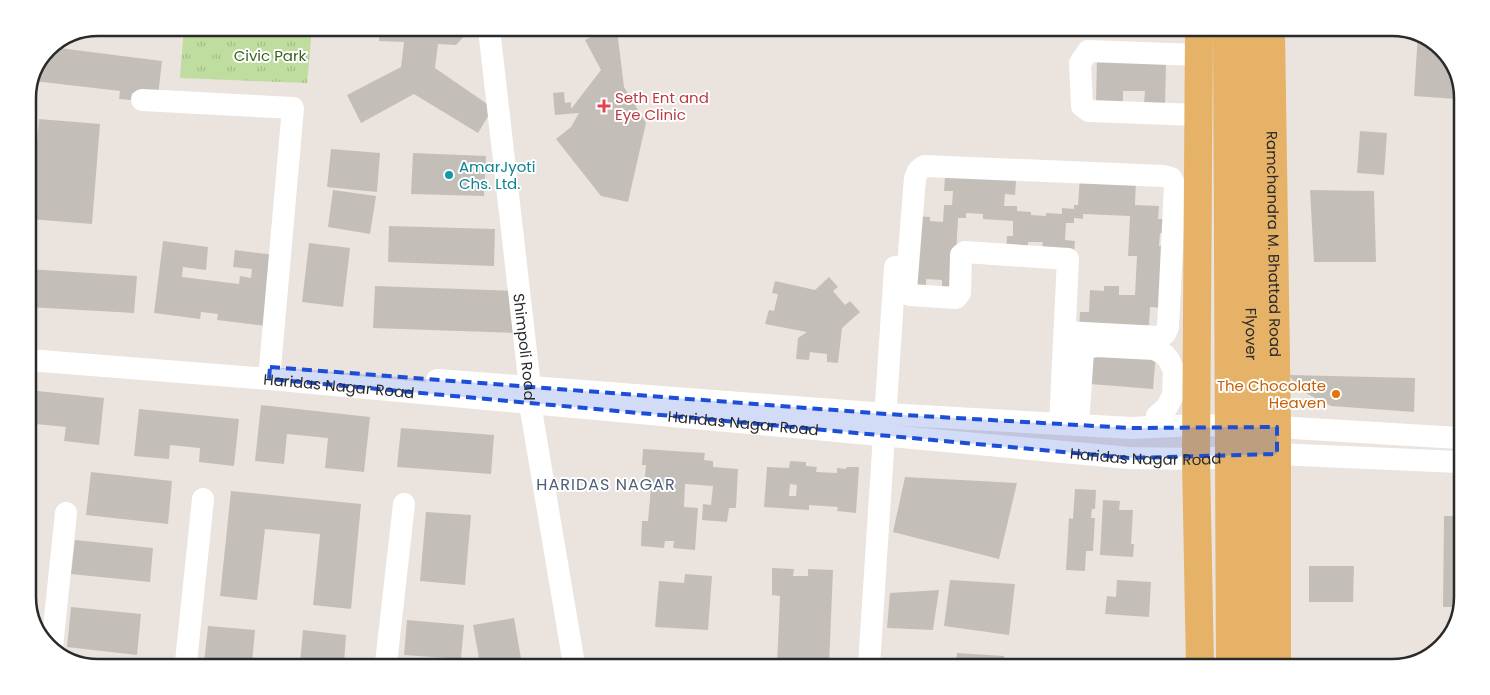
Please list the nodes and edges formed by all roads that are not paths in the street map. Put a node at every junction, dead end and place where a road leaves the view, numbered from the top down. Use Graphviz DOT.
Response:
graph roads {
  1 [pos="490,36"];
  2 [pos="1227,36"];
  3 [pos="1250,36"];
  4 [pos="1271,36"];
  5 [pos="1198,43"];
  6 [pos="142,100"];
  7 [pos="1198,116"];
  8 [pos="897,222"];
  9 [pos="1065,332"];
  10 [pos="36,348"];
  11 [pos="36,360"];
  12 [pos="270,373"];
  13 [pos="530,395"];
  14 [pos="1157,416"];
  15 [pos="1069,424"];
  16 [pos="885,425"];
  17 [pos="1197,425"];
  18 [pos="1276,427"];
  19 [pos="1454,438"];
  20 [pos="1277,454"];
  21 [pos="1196,459"];
  22 [pos="1454,462"];
  23 [pos="203,499"];
  24 [pos="404,504"];
  25 [pos="66,513"];
  26 [pos="53,639"];
  27 [pos="186,659"];
  28 [pos="386,659"];
  29 [pos="573,659"];
  30 [pos="869,659"];
  31 [pos="1200,659"];
  32 [pos="1230,659"];
  33 [pos="1255,659"];
  34 [pos="1277,659"];
  1 -- 13 [label="street, Shimpoli Road"];
  2 -- 32 [label="main road, Flyover"];
  3 -- 33 [label="main road, Flyover"];
  4 -- 18 [label="main road, Ramchandra M. Bhattad Road"];
  5 -- 7 [label="main road"];
  5 -- 7 [label="street"];
  6 -- 12 [label="street"];
  7 -- 17 [label="main road"];
  8 -- 16 [label="street"];
  9 -- 9 [label="street"];
  9 -- 15 [label="street"];
  10 -- 12 [label="street, Haridas Nagar Road"];
  11 -- 12 [label="street, Haridas Nagar Road"];
  12 -- 13 [label="street, Haridas Nagar Road"];
  13 -- 16 [label="street, Haridas Nagar Road"];
  13 -- 29 [label="street, Shimpoli Road"];
  14 -- 15 [label="street"];
  15 -- 16 [label="street, Haridas Nagar Road"];
  15 -- 17 [label="street, Haridas Nagar Road"];
  16 -- 21 [label="street, Haridas Nagar Road"];
  16 -- 30 [label="street"];
  17 -- 18 [label="street, Haridas Nagar Road"];
  17 -- 21 [label="main road"];
  18 -- 19 [label="street, Haridas Nagar Road"];
  18 -- 20 [label="main road, Ramchandra M. Bhattad Road"];
  20 -- 21 [label="street, Haridas Nagar Road"];
  20 -- 22 [label="street, Haridas Nagar Road"];
  20 -- 34 [label="main road, Ramchandra M. Bhattad Road"];
  21 -- 31 [label="main road"];
  23 -- 27 [label="street"];
  24 -- 28 [label="street"];
  25 -- 26 [label="street"];
}
